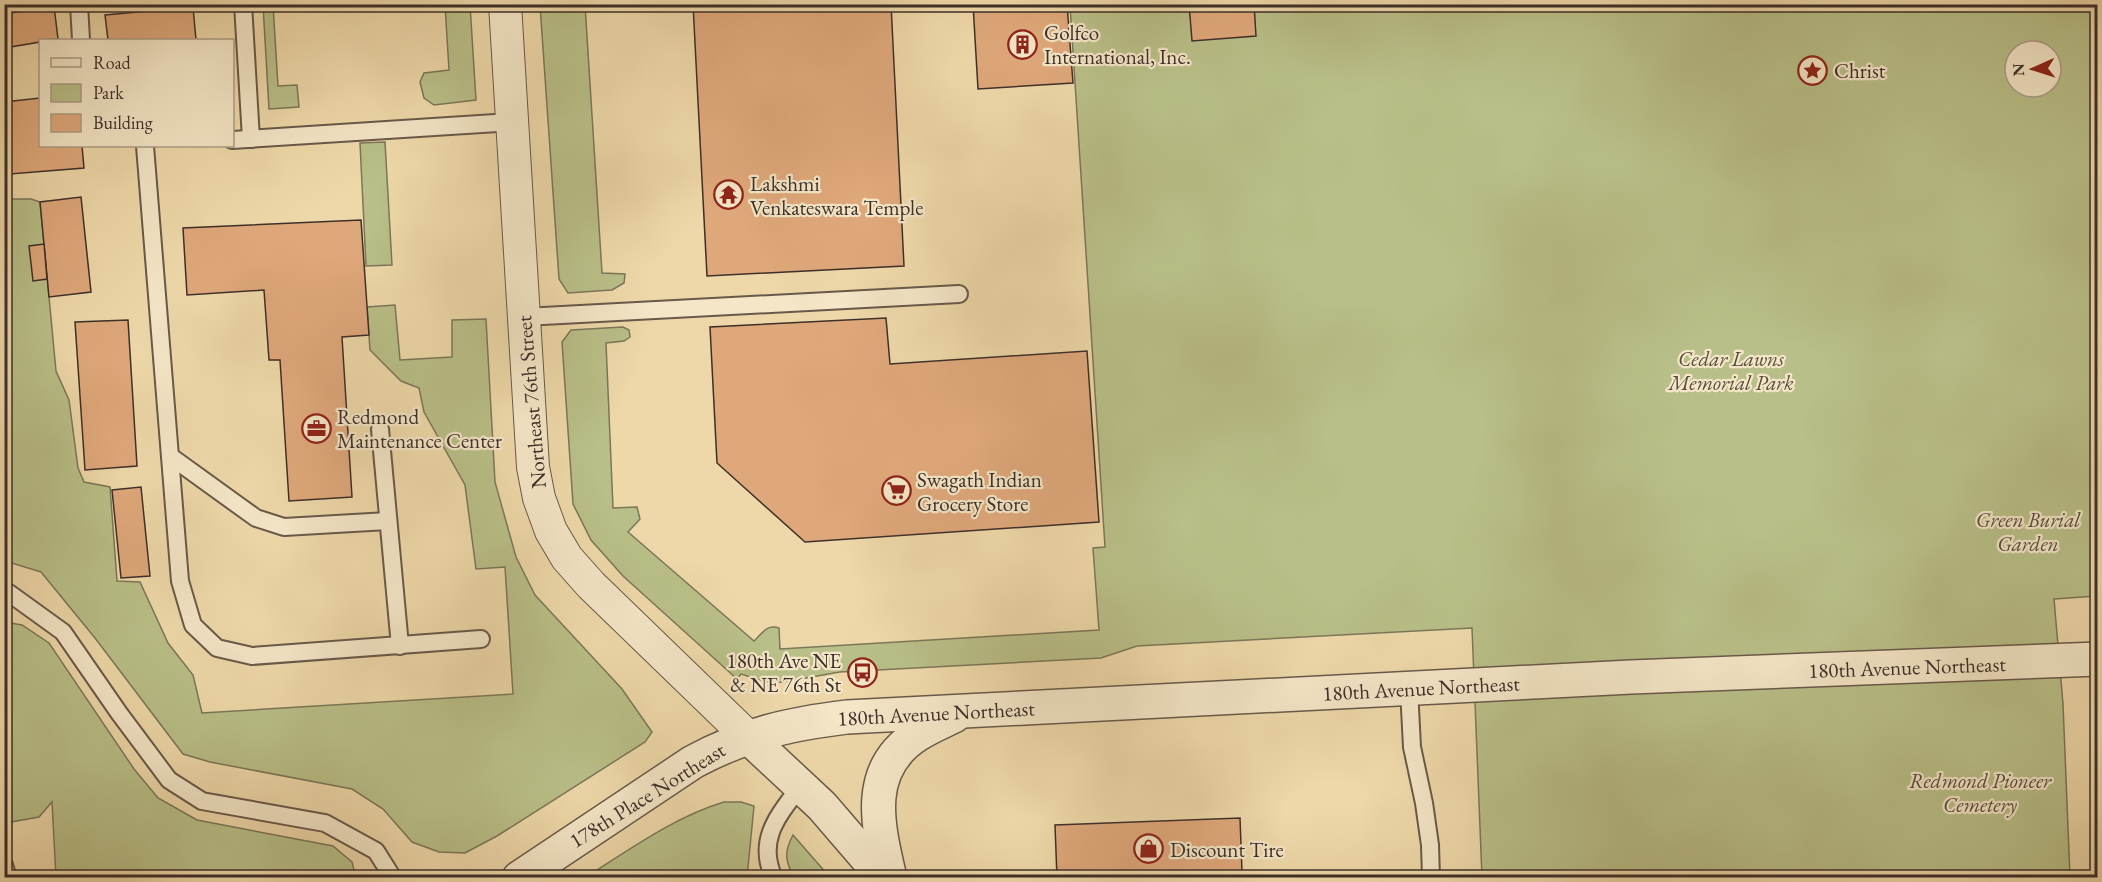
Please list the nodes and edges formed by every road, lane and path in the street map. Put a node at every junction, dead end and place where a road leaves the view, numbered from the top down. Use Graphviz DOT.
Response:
graph roads {
  1 [pos="79,4"];
  2 [pos="243,4"];
  3 [pos="505,4"];
  4 [pos="81,39"];
  5 [pos="512,122"];
  6 [pos="251,139"];
  7 [pos="234,141"];
  8 [pos="145,147"];
  9 [pos="959,294"];
  10 [pos="524,317"];
  11 [pos="380,429"];
  12 [pos="170,456"];
  13 [pos="388,521"];
  14 [pos="4,594"];
  15 [pos="481,639"];
  16 [pos="400,646"];
  17 [pos="2097,659"];
  18 [pos="1409,689"];
  19 [pos="966,711"];
  20 [pos="747,736"];
  21 [pos="801,785"];
  22 [pos="4,865"];
  23 [pos="523,876"];
  24 [pos="8,878"];
  25 [pos="393,878"];
  26 [pos="774,878"];
  27 [pos="884,878"];
  28 [pos="890,878"];
  29 [pos="1431,878"];
  1 -- 4 [label="lane"];
  2 -- 6 [label="lane"];
  3 -- 5 [label="street, Northeast 76th Street"];
  5 -- 6 [label="lane"];
  5 -- 10 [label="street, Northeast 76th Street"];
  6 -- 7 [label="lane"];
  8 -- 12 [label="lane"];
  9 -- 10 [label="lane"];
  10 -- 20 [label="street, Northeast 76th Street"];
  11 -- 13 [label="lane"];
  12 -- 13 [label="lane"];
  12 -- 16 [label="lane"];
  13 -- 16 [label="lane"];
  14 -- 25 [label="lane"];
  15 -- 16 [label="lane"];
  17 -- 18 [label="street, 180th Avenue Northeast"];
  18 -- 19 [label="street, 180th Avenue Northeast"];
  18 -- 29 [label="lane"];
  19 -- 20 [label="street, 180th Avenue Northeast"];
  19 -- 28 [label="street"];
  20 -- 21 [label="street, Northeast 76th Street"];
  20 -- 23 [label="street, 178th Place Northeast"];
  21 -- 26 [label="lane"];
  21 -- 27 [label="street, Northeast 76th Street"];
  22 -- 24 [label="lane"];
}
